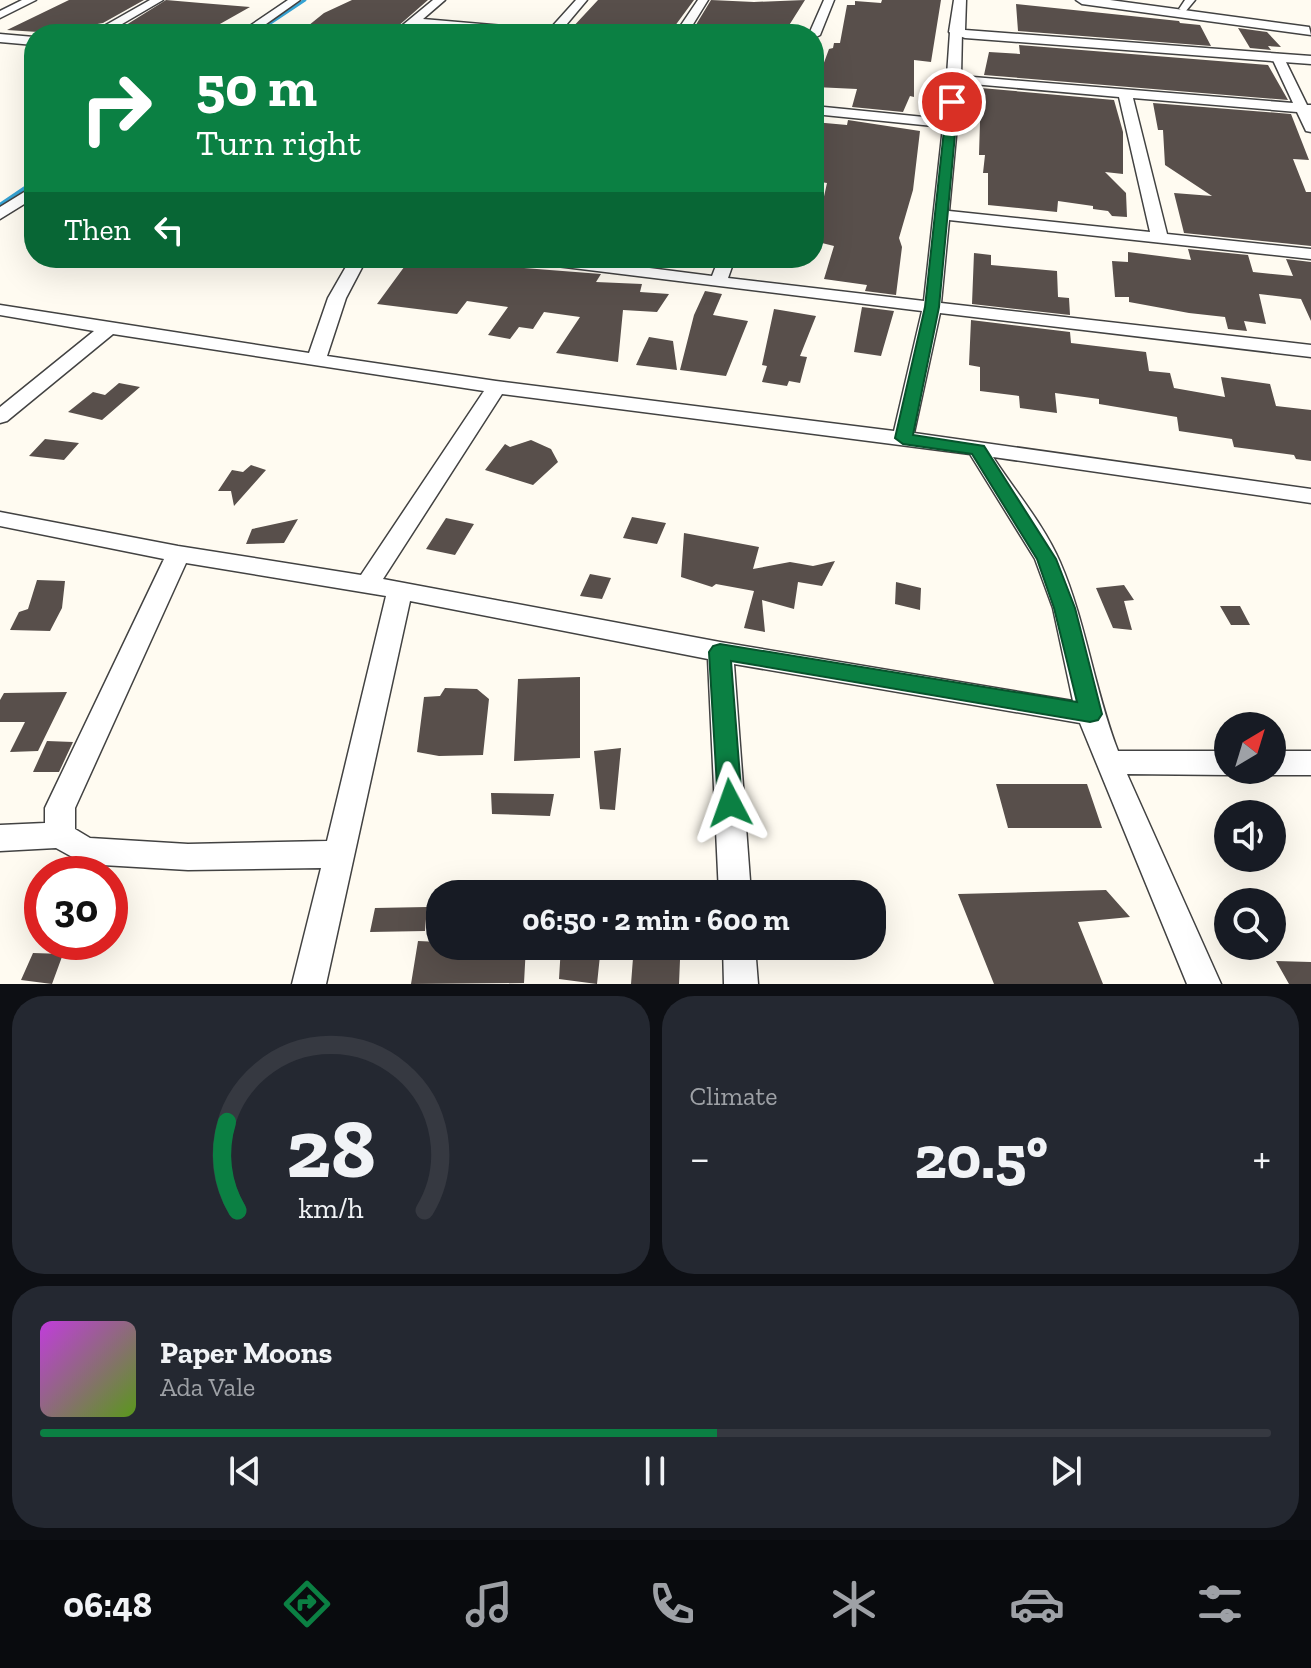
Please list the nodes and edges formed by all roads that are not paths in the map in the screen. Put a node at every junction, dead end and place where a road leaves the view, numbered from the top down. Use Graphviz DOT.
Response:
graph roads {
  1 [pos="31,0"];
  2 [pos="158,0"];
  3 [pos="295,0"];
  4 [pos="314,0"];
  5 [pos="440,0"];
  6 [pos="582,0"];
  7 [pos="703,0"];
  8 [pos="829,0"];
  9 [pos="960,0"];
  10 [pos="1082,0"];
  11 [pos="1117,0"];
  12 [pos="1188,5"];
  13 [pos="0,15"];
  14 [pos="412,22"];
  15 [pos="114,24"];
  16 [pos="259,24"];
  17 [pos="278,24"];
  18 [pos="410,24"];
  19 [pos="436,24"];
  20 [pos="563,24"];
  21 [pos="687,24"];
  22 [pos="819,24"];
  23 [pos="1310,30"];
  24 [pos="956,32"];
  25 [pos="0,38"];
  26 [pos="24,40"];
  27 [pos="1278,58"];
  28 [pos="1311,60"];
  29 [pos="955,79"];
  30 [pos="1125,93"];
  31 [pos="1306,109"];
  32 [pos="824,111"];
  33 [pos="949,124"];
  34 [pos="1311,128"];
  35 [pos="24,182"];
  36 [pos="0,198"];
  37 [pos="24,198"];
  38 [pos="0,214"];
  39 [pos="942,215"];
  40 [pos="1160,239"];
  41 [pos="1311,254"];
  42 [pos="354,268"];
  43 [pos="610,268"];
  44 [pos="723,268"];
  45 [pos="718,282"];
  46 [pos="932,307"];
  47 [pos="0,310"];
  48 [pos="109,328"];
  49 [pos="1311,351"];
  50 [pos="317,358"];
  51 [pos="496,387"];
  52 [pos="0,417"];
  53 [pos="903,438"];
  54 [pos="978,450"];
  55 [pos="1311,496"];
  56 [pos="0,519"];
  57 [pos="178,554"];
  58 [pos="367,585"];
  59 [pos="400,590"];
  60 [pos="720,652"];
  61 [pos="1090,714"];
  62 [pos="1108,762"];
  63 [pos="1214,763"];
  64 [pos="1286,763"];
  65 [pos="1311,763"];
  66 [pos="60,835"];
  67 [pos="0,838"];
  68 [pos="340,854"];
  69 [pos="734,880"];
  70 [pos="740,960"];
  71 [pos="309,984"];
  72 [pos="741,984"];
  73 [pos="1204,984"];
  1 -- 13 [label="street"];
  2 -- 15 [label="street"];
  3 -- 16 [label="street"];
  4 -- 17 [label="street"];
  5 -- 14 [label="street"];
  6 -- 20 [label="street"];
  7 -- 21 [label="street"];
  8 -- 22 [label="street"];
  9 -- 24 [label="street"];
  10 -- 23 [label="street"];
  11 -- 12 [label="street"];
  12 -- 23 [label="street"];
  14 -- 18 [label="street"];
  14 -- 19 [label="street"];
  24 -- 27 [label="street"];
  24 -- 29 [label="street"];
  25 -- 26 [label="street"];
  27 -- 28 [label="street"];
  27 -- 31 [label="street"];
  29 -- 30 [label="street"];
  29 -- 33 [label="street"];
  30 -- 31 [label="street"];
  30 -- 40 [label="street"];
  31 -- 34 [label="street"];
  32 -- 33 [label="street"];
  33 -- 39 [label="street"];
  35 -- 36 [label="street"];
  37 -- 38 [label="street"];
  39 -- 40 [label="street"];
  39 -- 46 [label="street"];
  40 -- 41 [label="street"];
  42 -- 50 [label="street"];
  43 -- 45 [label="street"];
  44 -- 45 [label="street"];
  45 -- 46 [label="street"];
  46 -- 49 [label="street"];
  46 -- 53 [label="street"];
  47 -- 48 [label="street"];
  48 -- 50 [label="street"];
  48 -- 52 [label="street"];
  50 -- 51 [label="street"];
  51 -- 53 [label="street"];
  51 -- 58 [label="street"];
  53 -- 54 [label="street"];
  54 -- 55 [label="street"];
  54 -- 61 [label="street"];
  56 -- 57 [label="street"];
  57 -- 58 [label="street"];
  57 -- 66 [label="street"];
  58 -- 59 [label="street"];
  59 -- 60 [label="street"];
  59 -- 68 [label="street"];
  60 -- 61 [label="street"];
  60 -- 69 [label="street"];
  61 -- 62 [label="street"];
  62 -- 63 [label="street"];
  62 -- 73 [label="street"];
  64 -- 65 [label="street"];
  66 -- 67 [label="street"];
  66 -- 68 [label="street"];
  68 -- 71 [label="street"];
  70 -- 72 [label="street"];
}
